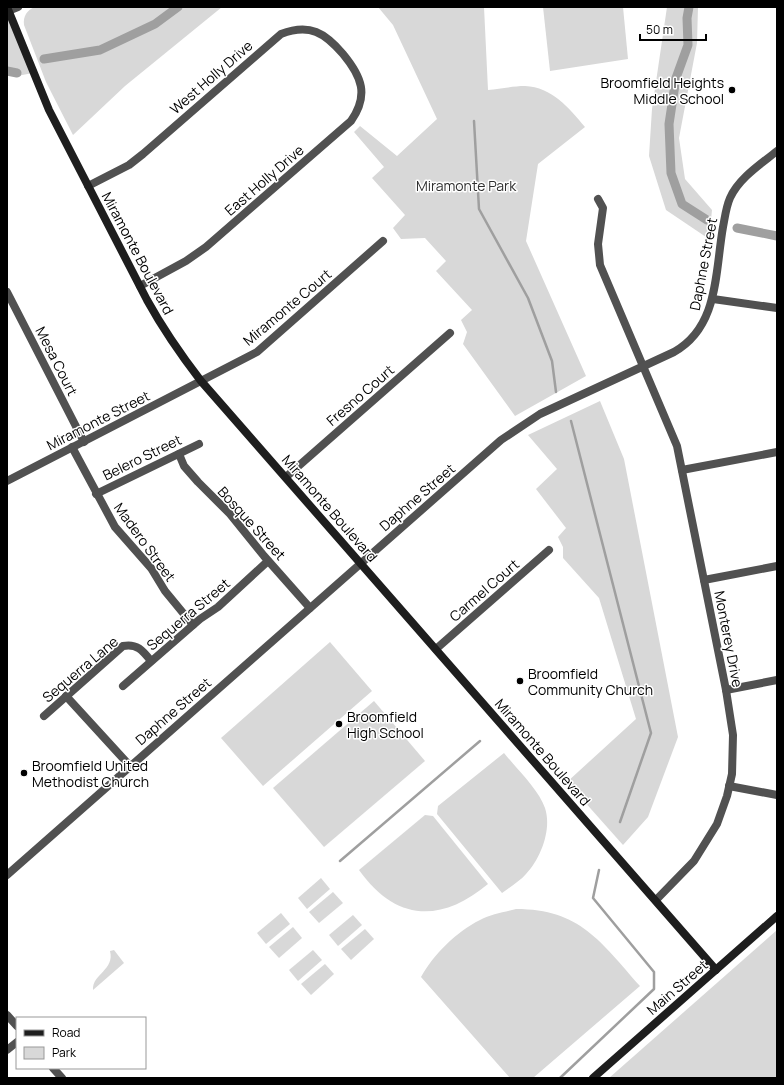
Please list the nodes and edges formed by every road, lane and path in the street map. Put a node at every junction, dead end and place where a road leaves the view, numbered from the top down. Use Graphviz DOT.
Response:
graph roads {
  1 [pos="18,7"];
  2 [pos="8,9"];
  3 [pos="352,65"];
  4 [pos="777,150"];
  5 [pos="88,186"];
  6 [pos="598,199"];
  7 [pos="383,241"];
  8 [pos="140,286"];
  9 [pos="7,292"];
  10 [pos="712,299"];
  11 [pos="777,308"];
  12 [pos="450,333"];
  13 [pos="644,366"];
  14 [pos="201,381"];
  15 [pos="84,442"];
  16 [pos="199,444"];
  17 [pos="72,448"];
  18 [pos="777,452"];
  19 [pos="179,454"];
  20 [pos="682,470"];
  21 [pos="286,477"];
  22 [pos="7,481"];
  23 [pos="96,494"];
  24 [pos="549,550"];
  25 [pos="268,561"];
  26 [pos="361,564"];
  27 [pos="777,566"];
  28 [pos="704,580"];
  29 [pos="310,608"];
  30 [pos="193,624"];
  31 [pos="436,649"];
  32 [pos="151,661"];
  33 [pos="777,680"];
  34 [pos="123,686"];
  35 [pos="726,690"];
  36 [pos="66,696"];
  37 [pos="44,716"];
  38 [pos="130,766"];
  39 [pos="729,786"];
  40 [pos="777,796"];
  41 [pos="7,875"];
  42 [pos="656,900"];
  43 [pos="777,916"];
  44 [pos="716,970"];
  45 [pos="7,1015"];
  46 [pos="16,1025"];
  47 [pos="16,1043"];
  48 [pos="7,1050"];
  49 [pos="54,1069"];
  50 [pos="62,1078"];
  51 [pos="593,1078"];
  1 -- 2 [label="street"];
  2 -- 5 [label="street, Miramonte Boulevard"];
  3 -- 5 [label="street, West Holly Drive"];
  3 -- 8 [label="street, East Holly Drive"];
  4 -- 10 [label="street, Daphne Street"];
  5 -- 8 [label="street, Miramonte Boulevard"];
  6 -- 13 [label="street, Monterey Drive"];
  7 -- 14 [label="street, Miramonte Court"];
  8 -- 14 [label="street, Miramonte Boulevard"];
  9 -- 15 [label="street, Mesa Court"];
  10 -- 11 [label="street"];
  10 -- 13 [label="street, Daphne Street"];
  12 -- 21 [label="street, Fresno Court"];
  13 -- 20 [label="street, Monterey Drive"];
  13 -- 26 [label="street, Daphne Street"];
  14 -- 15 [label="street, Miramonte Street"];
  14 -- 21 [label="street, Miramonte Boulevard"];
  15 -- 17 [label="street, Miramonte Street"];
  16 -- 19 [label="street, Belero Street"];
  17 -- 22 [label="street, Miramonte Street"];
  17 -- 23 [label="street, Madero Street"];
  18 -- 20 [label="street"];
  19 -- 23 [label="street, Belero Street"];
  19 -- 25 [label="street, Bosque Street"];
  20 -- 28 [label="street, Monterey Drive"];
  21 -- 26 [label="street, Miramonte Boulevard"];
  23 -- 30 [label="street, Madero Street"];
  24 -- 31 [label="street, Carmel Court"];
  25 -- 29 [label="street, Bosque Street"];
  25 -- 30 [label="street, Sequerra Street"];
  26 -- 29 [label="street, Daphne Street"];
  26 -- 31 [label="street, Miramonte Boulevard"];
  27 -- 28 [label="street"];
  28 -- 35 [label="street, Monterey Drive"];
  29 -- 38 [label="street, Daphne Street"];
  30 -- 32 [label="street, Sequerra Street"];
  31 -- 42 [label="street, Miramonte Boulevard"];
  32 -- 34 [label="street, Sequerra Street"];
  32 -- 36 [label="street, Sequerra Lane"];
  33 -- 35 [label="street"];
  35 -- 39 [label="street, Monterey Drive"];
  36 -- 37 [label="street, Sequerra Lane"];
  36 -- 38 [label="street"];
  38 -- 41 [label="street, Daphne Street"];
  39 -- 40 [label="street"];
  39 -- 42 [label="street, Monterey Drive"];
  42 -- 44 [label="street, Miramonte Boulevard"];
  43 -- 44 [label="street, Main Street"];
  44 -- 51 [label="street, Main Street"];
  45 -- 46 [label="street"];
  47 -- 48 [label="street"];
  49 -- 50 [label="street"];
}
